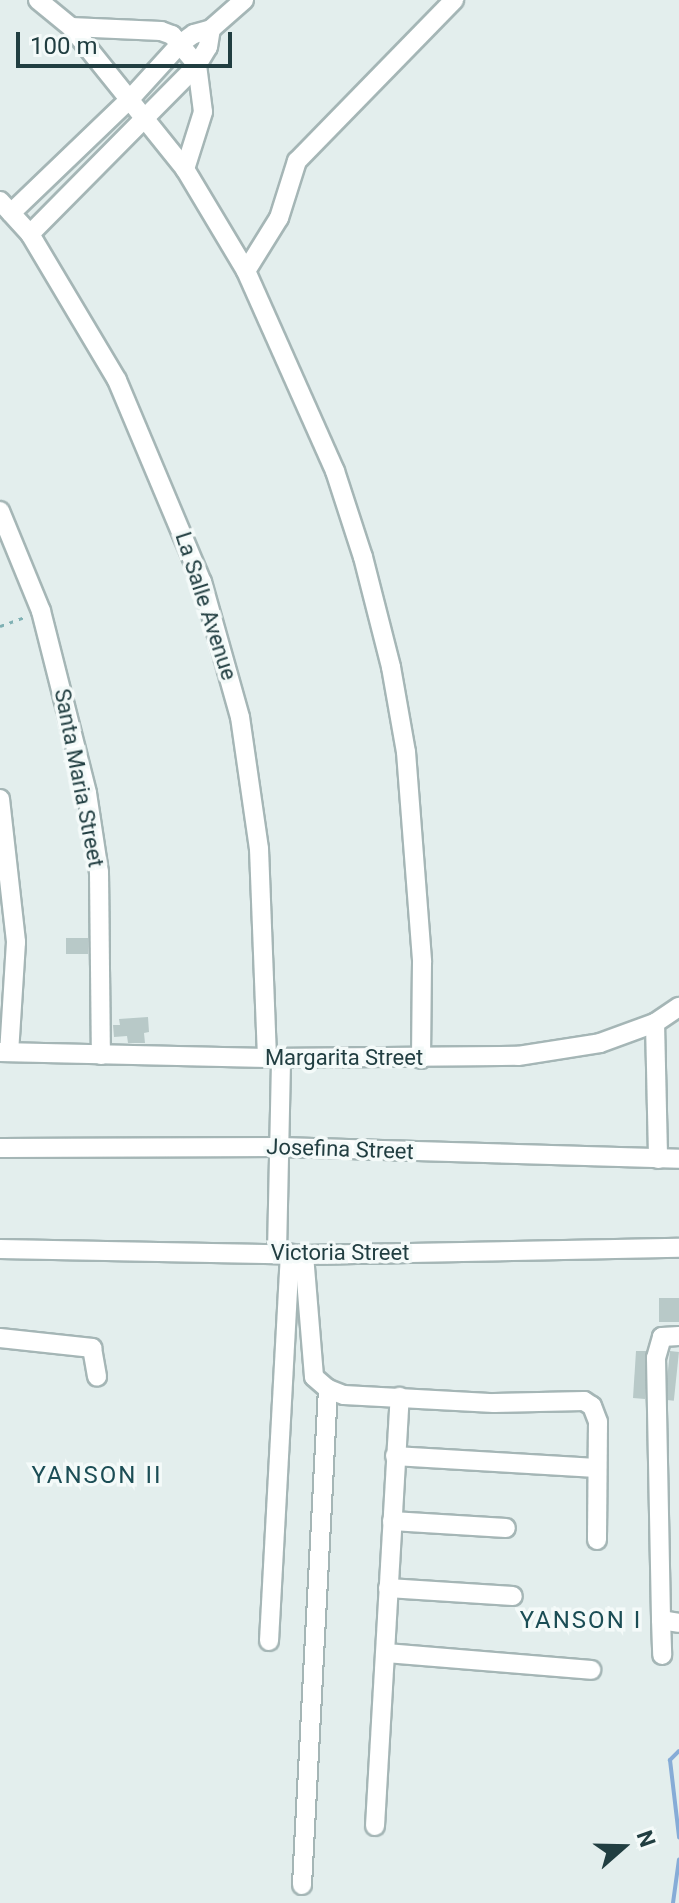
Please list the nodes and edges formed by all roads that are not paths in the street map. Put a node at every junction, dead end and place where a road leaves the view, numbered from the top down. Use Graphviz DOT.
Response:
graph roads {
  1 [pos="38,0"];
  2 [pos="243,0"];
  3 [pos="454,0"];
  4 [pos="71,27"];
  5 [pos="211,29"];
  6 [pos="180,44"];
  7 [pos="197,65"];
  8 [pos="130,99"];
  9 [pos="145,117"];
  10 [pos="185,169"];
  11 [pos="5,207"];
  12 [pos="30,234"];
  13 [pos="246,271"];
  14 [pos="0,511"];
  15 [pos="0,799"];
  16 [pos="679,1007"];
  17 [pos="655,1023"];
  18 [pos="5,1052"];
  19 [pos="101,1055"];
  20 [pos="274,1058"];
  21 [pos="421,1059"];
  22 [pos="280,1147"];
  23 [pos="0,1148"];
  24 [pos="658,1159"];
  25 [pos="679,1159"];
  26 [pos="679,1248"];
  27 [pos="0,1249"];
  28 [pos="290,1254"];
  29 [pos="679,1336"];
  30 [pos="0,1338"];
  31 [pos="97,1377"];
  32 [pos="328,1389"];
  33 [pos="400,1397"];
  34 [pos="395,1456"];
  35 [pos="596,1468"];
  36 [pos="392,1521"];
  37 [pos="506,1528"];
  38 [pos="597,1540"];
  39 [pos="388,1588"];
  40 [pos="513,1596"];
  41 [pos="670,1622"];
  42 [pos="269,1641"];
  43 [pos="386,1653"];
  44 [pos="662,1655"];
  45 [pos="591,1670"];
  46 [pos="375,1826"];
  47 [pos="302,1885"];
  1 -- 4 [label="street"];
  2 -- 5 [label="street"];
  3 -- 13 [label="street"];
  4 -- 6 [label="street"];
  4 -- 8 [label="street"];
  5 -- 6 [label="street"];
  5 -- 7 [label="street"];
  6 -- 7 [label="street"];
  6 -- 8 [label="street"];
  7 -- 9 [label="street"];
  7 -- 10 [label="street"];
  8 -- 9 [label="street"];
  8 -- 11 [label="street"];
  9 -- 10 [label="street"];
  9 -- 12 [label="street"];
  10 -- 13 [label="street"];
  11 -- 12 [label="street, La Salle Avenue"];
  12 -- 20 [label="street, La Salle Avenue"];
  13 -- 21 [label="street"];
  14 -- 19 [label="street, Santa Maria Street"];
  15 -- 18 [label="street"];
  16 -- 17 [label="street, Margarita Street"];
  17 -- 21 [label="street, Margarita Street"];
  17 -- 24 [label="street"];
  18 -- 19 [label="street, Margarita Street"];
  19 -- 20 [label="street, Margarita Street"];
  20 -- 21 [label="street, Margarita Street"];
  20 -- 22 [label="street, La Salle Avenue"];
  22 -- 23 [label="street, Josefina Street"];
  22 -- 24 [label="street, Josefina Street"];
  22 -- 28 [label="street, La Salle Avenue"];
  24 -- 25 [label="street, Josefina Street"];
  26 -- 28 [label="street, Victoria Street"];
  27 -- 28 [label="street, Victoria Street"];
  28 -- 32 [label="street"];
  28 -- 42 [label="street"];
  29 -- 41 [label="street"];
  30 -- 31 [label="street"];
  32 -- 33 [label="street"];
  32 -- 47 [label="street"];
  33 -- 34 [label="street"];
  33 -- 35 [label="street"];
  34 -- 35 [label="street"];
  34 -- 36 [label="street"];
  35 -- 38 [label="street"];
  36 -- 37 [label="street"];
  36 -- 39 [label="street"];
  39 -- 40 [label="street"];
  39 -- 43 [label="street"];
  41 -- 44 [label="street"];
  43 -- 45 [label="street"];
  43 -- 46 [label="street"];
}
